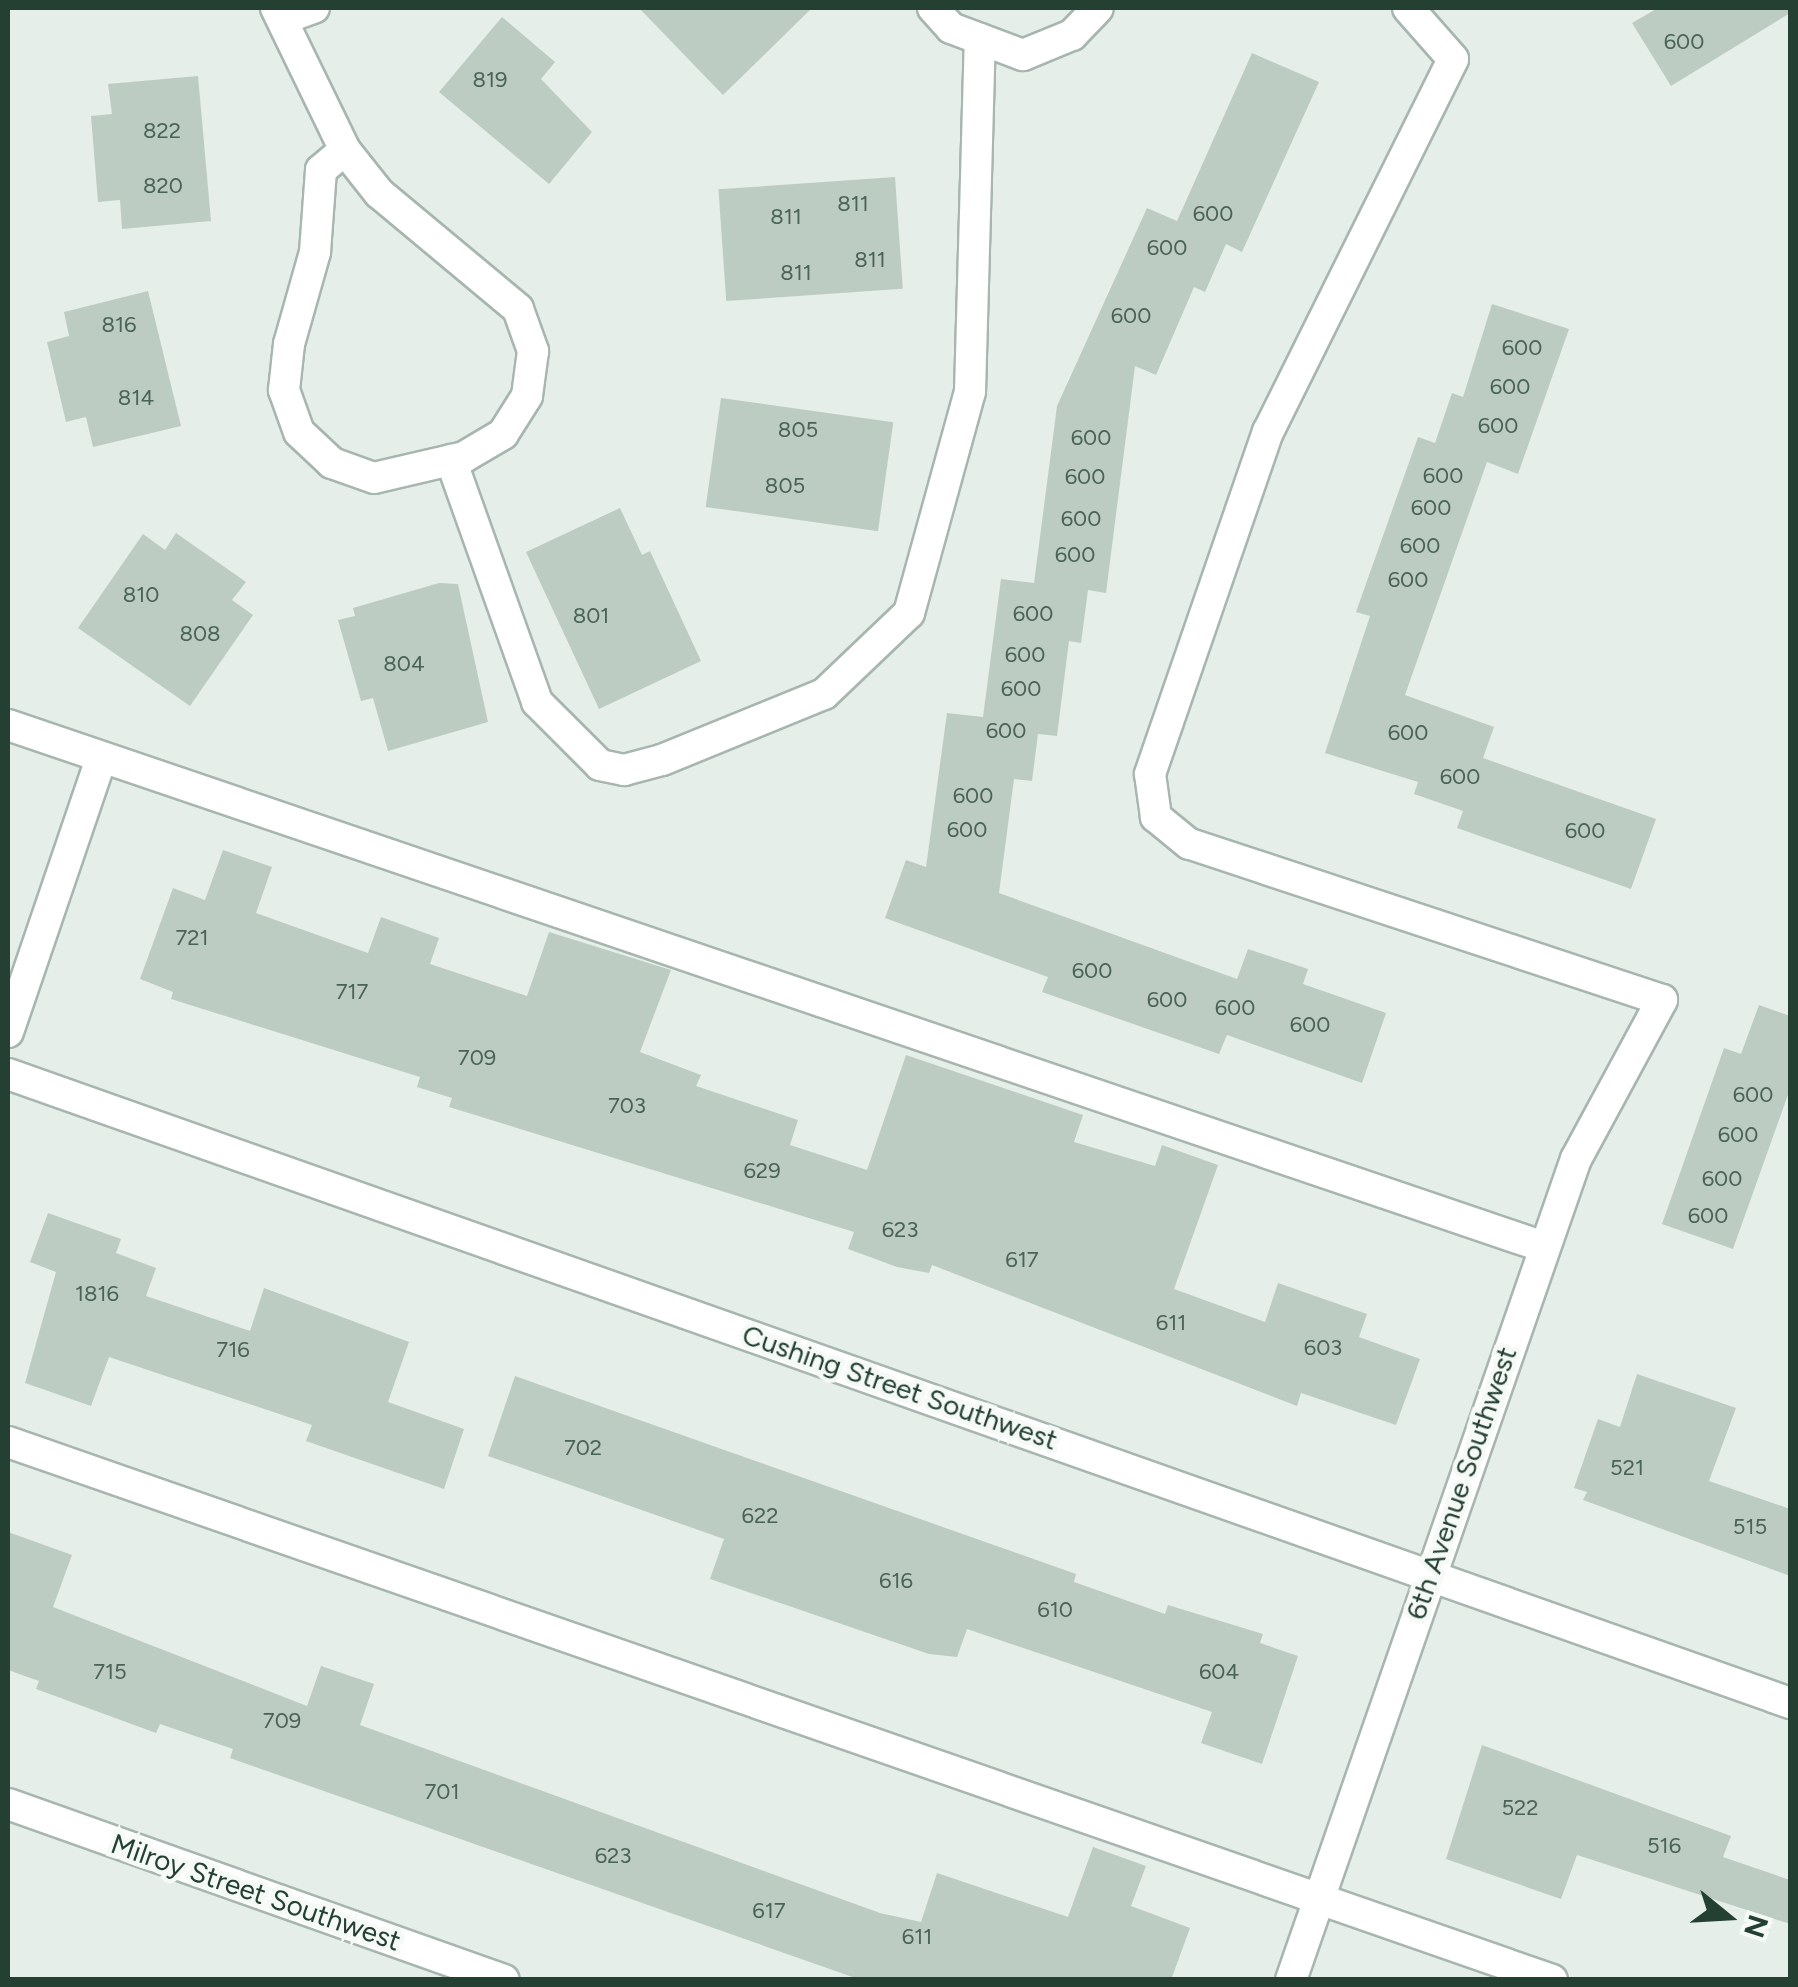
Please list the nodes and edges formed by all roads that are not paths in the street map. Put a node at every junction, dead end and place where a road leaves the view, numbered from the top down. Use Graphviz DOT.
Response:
graph roads {
  1 [pos="314,8"];
  2 [pos="933,8"];
  3 [pos="1098,8"];
  4 [pos="1408,8"];
  5 [pos="279,13"];
  6 [pos="980,39"];
  7 [pos="345,150"];
  8 [pos="452,460"];
  9 [pos="8,725"];
  10 [pos="101,758"];
  11 [pos="8,1032"];
  12 [pos="8,1074"];
  13 [pos="1544,1248"];
  14 [pos="8,1442"];
  15 [pos="1430,1574"];
  16 [pos="1790,1703"];
  17 [pos="8,1804"];
  18 [pos="1319,1896"];
  19 [pos="504,1980"];
  20 [pos="1291,1980"];
  21 [pos="1552,1980"];
  1 -- 5 [label="street"];
  2 -- 6 [label="street"];
  3 -- 6 [label="street"];
  4 -- 13 [label="street, 6th Avenue Southwest"];
  5 -- 7 [label="street"];
  6 -- 8 [label="street"];
  7 -- 8 [label="street"];
  7 -- 8 [label="street"];
  9 -- 10 [label="street"];
  10 -- 11 [label="street"];
  10 -- 13 [label="street"];
  12 -- 15 [label="street, Cushing Street Southwest"];
  13 -- 15 [label="street, 6th Avenue Southwest"];
  14 -- 18 [label="street"];
  15 -- 16 [label="street, Cushing Street Southwest"];
  15 -- 18 [label="street, 6th Avenue Southwest"];
  17 -- 19 [label="street, Milroy Street Southwest"];
  18 -- 20 [label="street, 6th Avenue Southwest"];
  18 -- 21 [label="street"];
}
